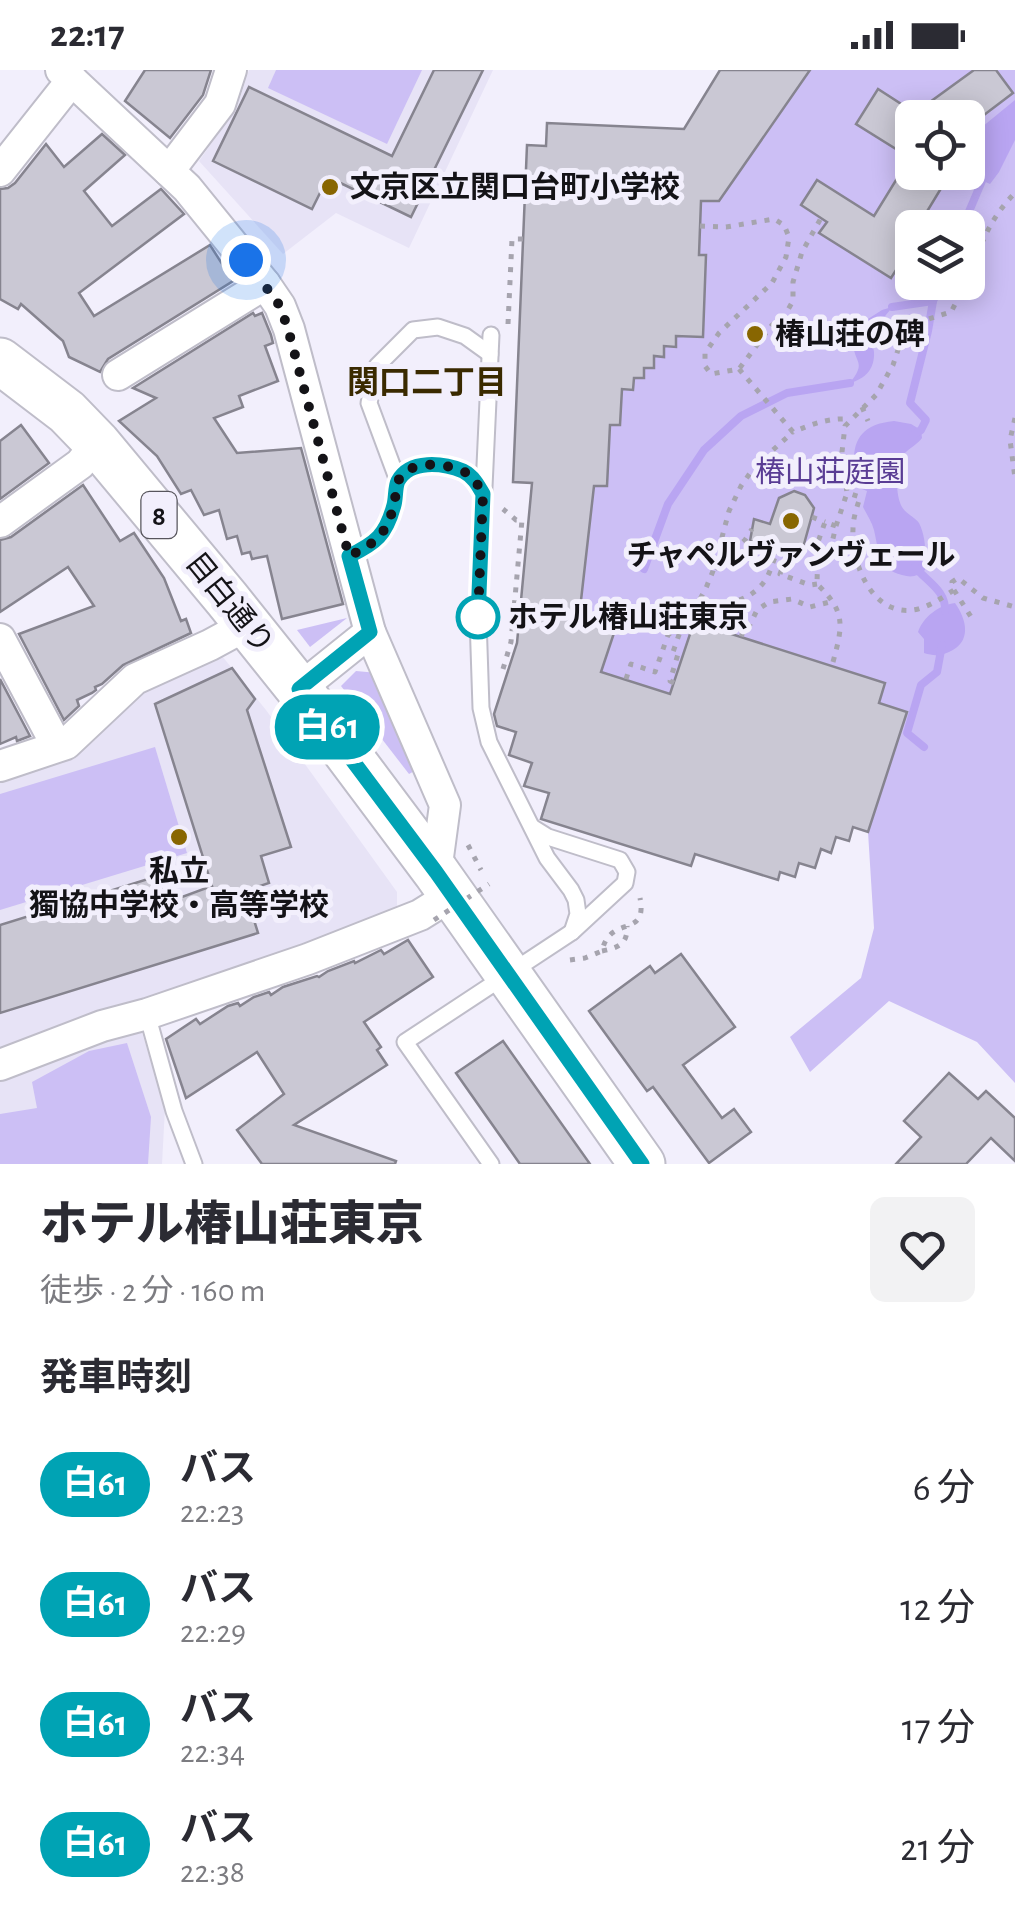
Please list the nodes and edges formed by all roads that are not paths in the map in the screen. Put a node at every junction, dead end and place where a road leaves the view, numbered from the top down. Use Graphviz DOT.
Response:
graph roads {
  1 [pos="231,70"];
  2 [pos="66,75"];
  3 [pos="0,171"];
  4 [pos="169,171"];
  5 [pos="265,284"];
  6 [pos="499,333"];
  7 [pos="490,354"];
  8 [pos="0,361"];
  9 [pos="118,375"];
  10 [pos="86,416"];
  11 [pos="398,481"];
  12 [pos="483,494"];
  13 [pos="0,522"];
  14 [pos="349,556"];
  15 [pos="247,625"];
  16 [pos="370,632"];
  17 [pos="0,639"];
  18 [pos="12,687"];
  19 [pos="299,689"];
  20 [pos="57,746"];
  21 [pos="0,766"];
  22 [pos="531,826"];
  23 [pos="455,882"];
  24 [pos="572,932"];
  25 [pos="508,974"];
  26 [pos="148,1014"];
  27 [pos="0,1065"];
  28 [pos="194,1164"];
  29 [pos="491,1164"];
  30 [pos="642,1164"];
  1 -- 4 [label="street"];
  2 -- 3 [label="street"];
  2 -- 4 [label="street"];
  4 -- 5 [label="street"];
  5 -- 9 [label="street"];
  5 -- 14 [label="street"];
  6 -- 7 [label="lane"];
  7 -- 11 [label="lane"];
  7 -- 12 [label="lane"];
  8 -- 10 [label="main road, 目白通り / 8"];
  10 -- 13 [label="street"];
  10 -- 15 [label="main road, 目白通り / 8"];
  11 -- 12 [label="lane"];
  11 -- 14 [label="lane"];
  12 -- 22 [label="lane"];
  14 -- 16 [label="street"];
  15 -- 19 [label="main road, 目白通り / 8"];
  15 -- 20 [label="street"];
  16 -- 19 [label="street"];
  16 -- 23 [label="street"];
  17 -- 18 [label="street"];
  18 -- 20 [label="street"];
  19 -- 23 [label="main road, 目白通り / 8"];
  20 -- 21 [label="street"];
  22 -- 24 [label="lane"];
  22 -- 24 [label="lane"];
  23 -- 25 [label="main road, 目白通り / 8"];
  23 -- 26 [label="street"];
  24 -- 25 [label="lane"];
  25 -- 29 [label="lane"];
  25 -- 30 [label="main road, 目白通り / 8"];
  26 -- 27 [label="street"];
  26 -- 28 [label="lane"];
}
